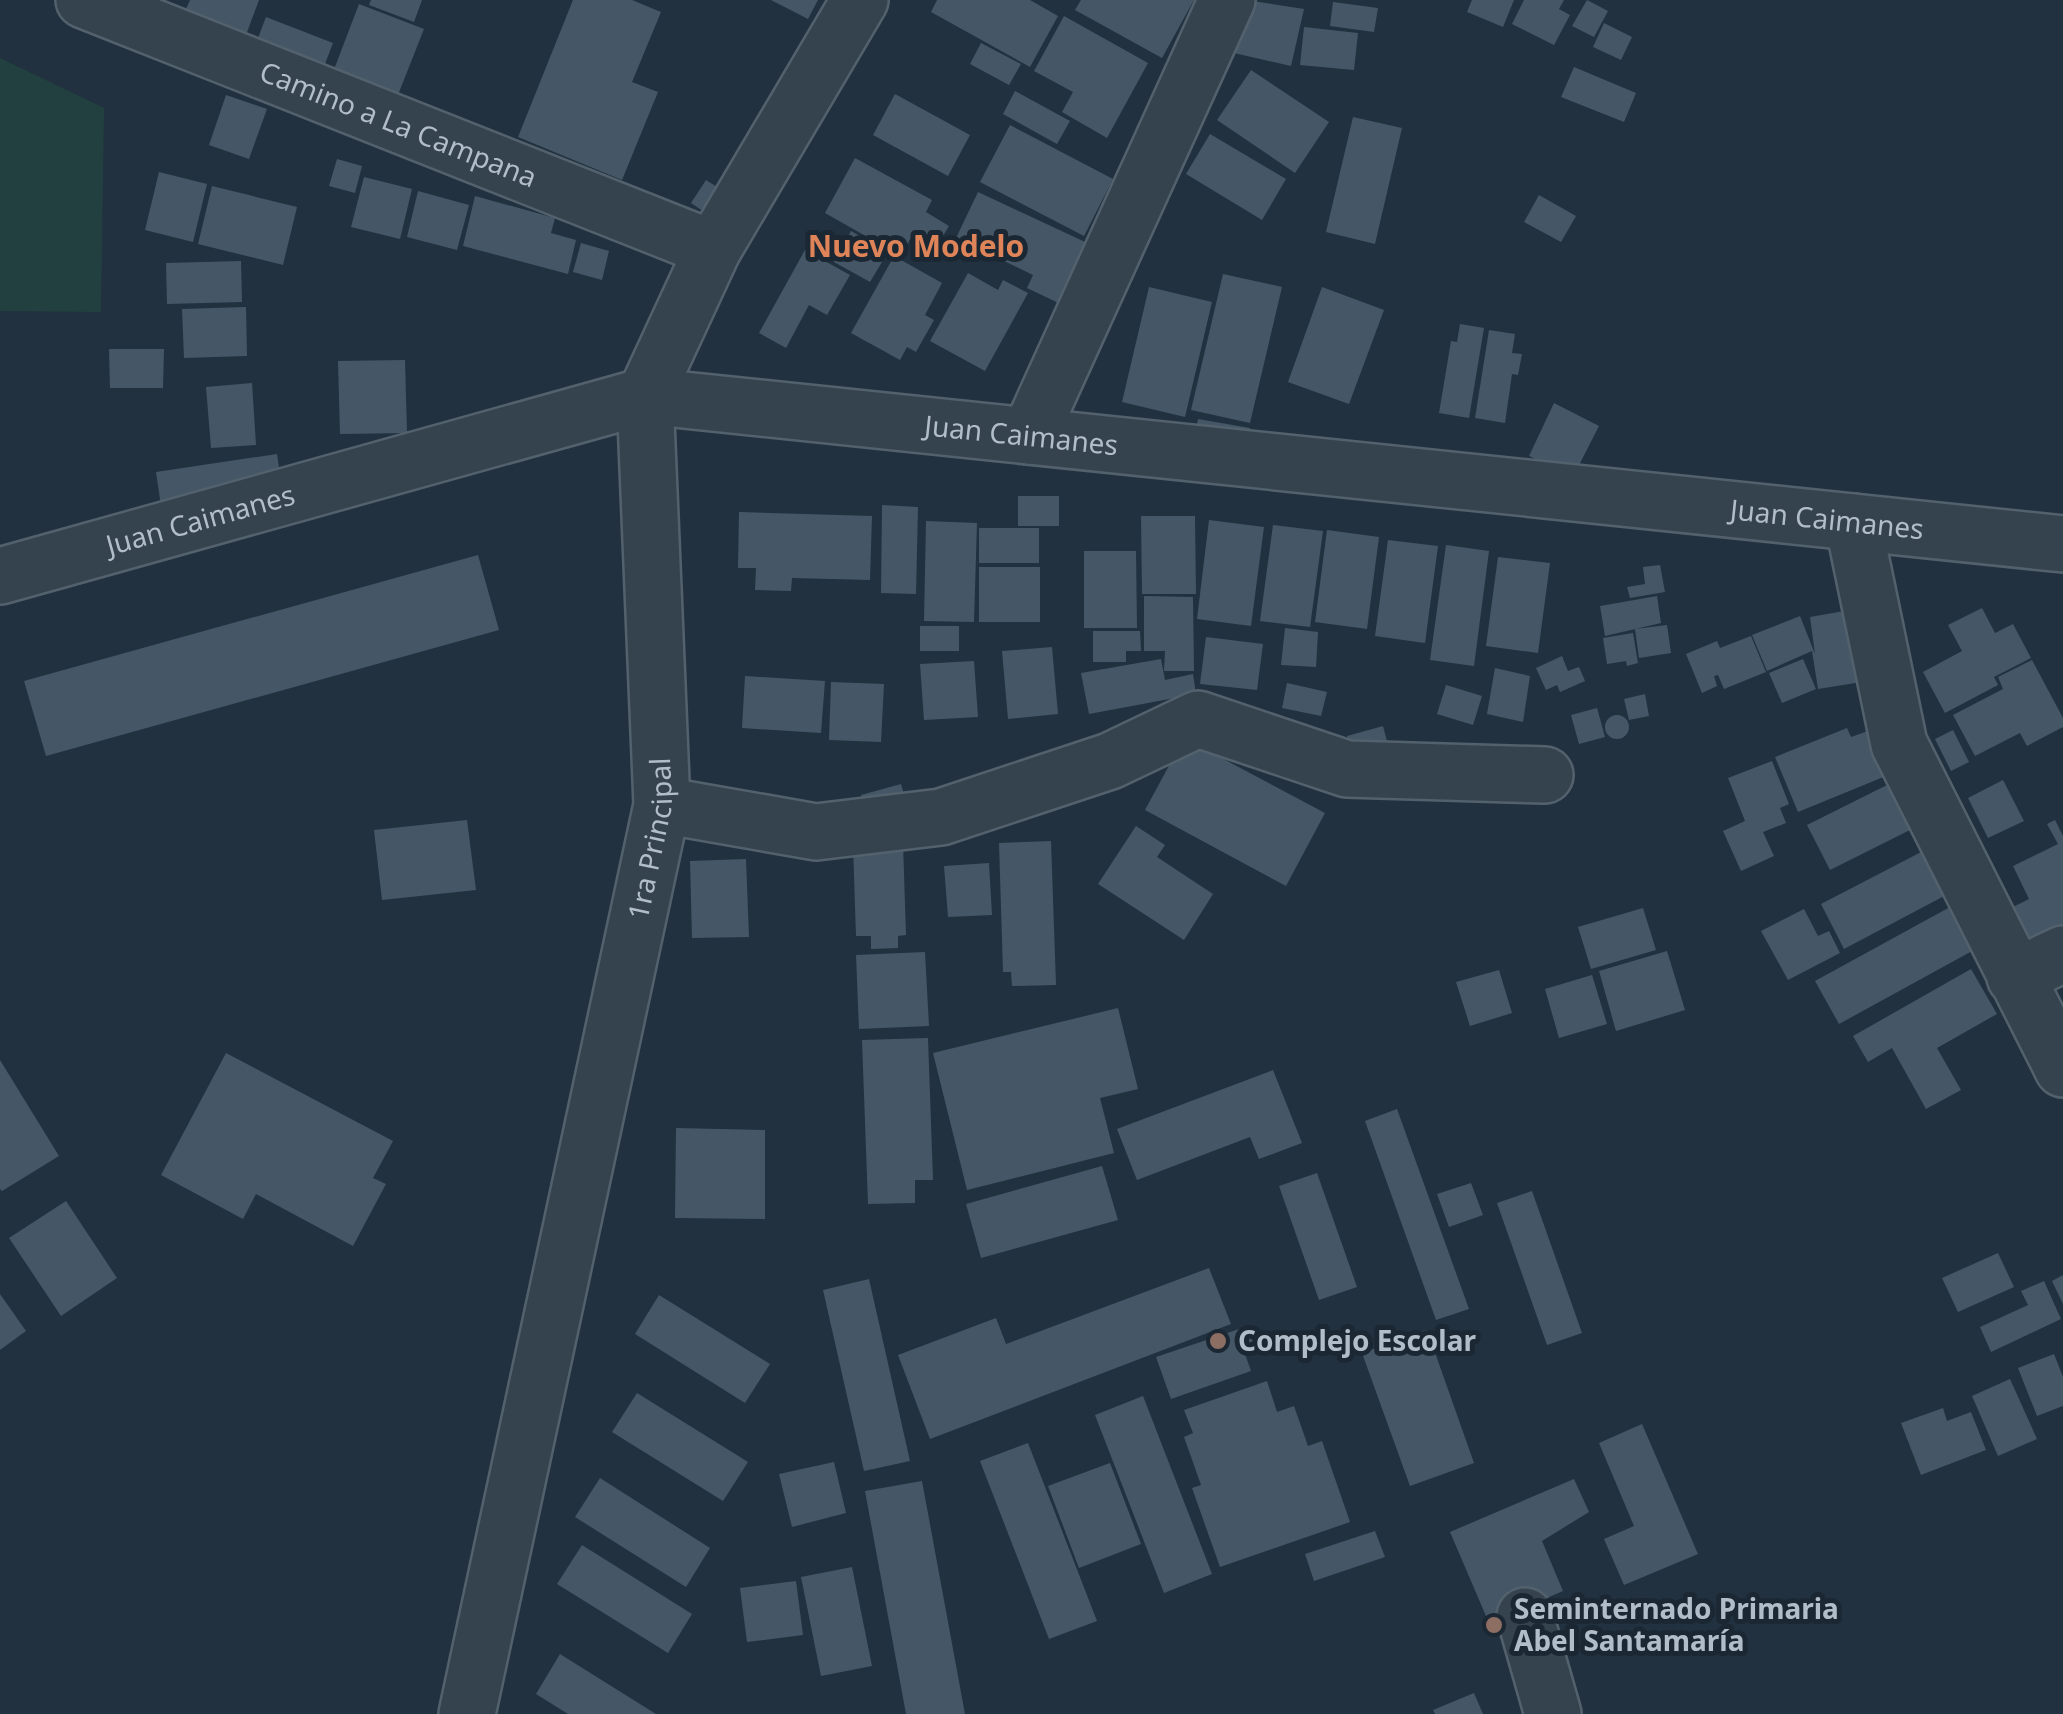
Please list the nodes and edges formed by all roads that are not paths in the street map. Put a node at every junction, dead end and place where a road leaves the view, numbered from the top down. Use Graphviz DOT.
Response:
graph roads {
  1 [pos="84,0"];
  2 [pos="860,0"];
  3 [pos="1227,0"];
  4 [pos="713,249"];
  5 [pos="645,396"];
  6 [pos="1029,436"];
  7 [pos="1853,522"];
  8 [pos="2063,544"];
  9 [pos="0,576"];
  10 [pos="1545,775"];
  11 [pos="662,805"];
  12 [pos="2039,966"];
  13 [pos="2063,1069"];
  14 [pos="1525,1616"];
  15 [pos="468,1714"];
  16 [pos="1554,1714"];
  1 -- 4 [label="street, Camino a La Campana"];
  2 -- 4 [label="street, 1ra Principal"];
  3 -- 6 [label="street"];
  4 -- 5 [label="street, 1ra Principal"];
  5 -- 6 [label="street, Juan Caimanes"];
  5 -- 9 [label="street, Juan Caimanes"];
  5 -- 11 [label="street, 1ra Principal"];
  6 -- 7 [label="street, Juan Caimanes"];
  7 -- 8 [label="street, Juan Caimanes"];
  7 -- 12 [label="street"];
  10 -- 11 [label="street"];
  11 -- 15 [label="street, 1ra Principal"];
  12 -- 13 [label="street"];
  14 -- 16 [label="street"];
}
